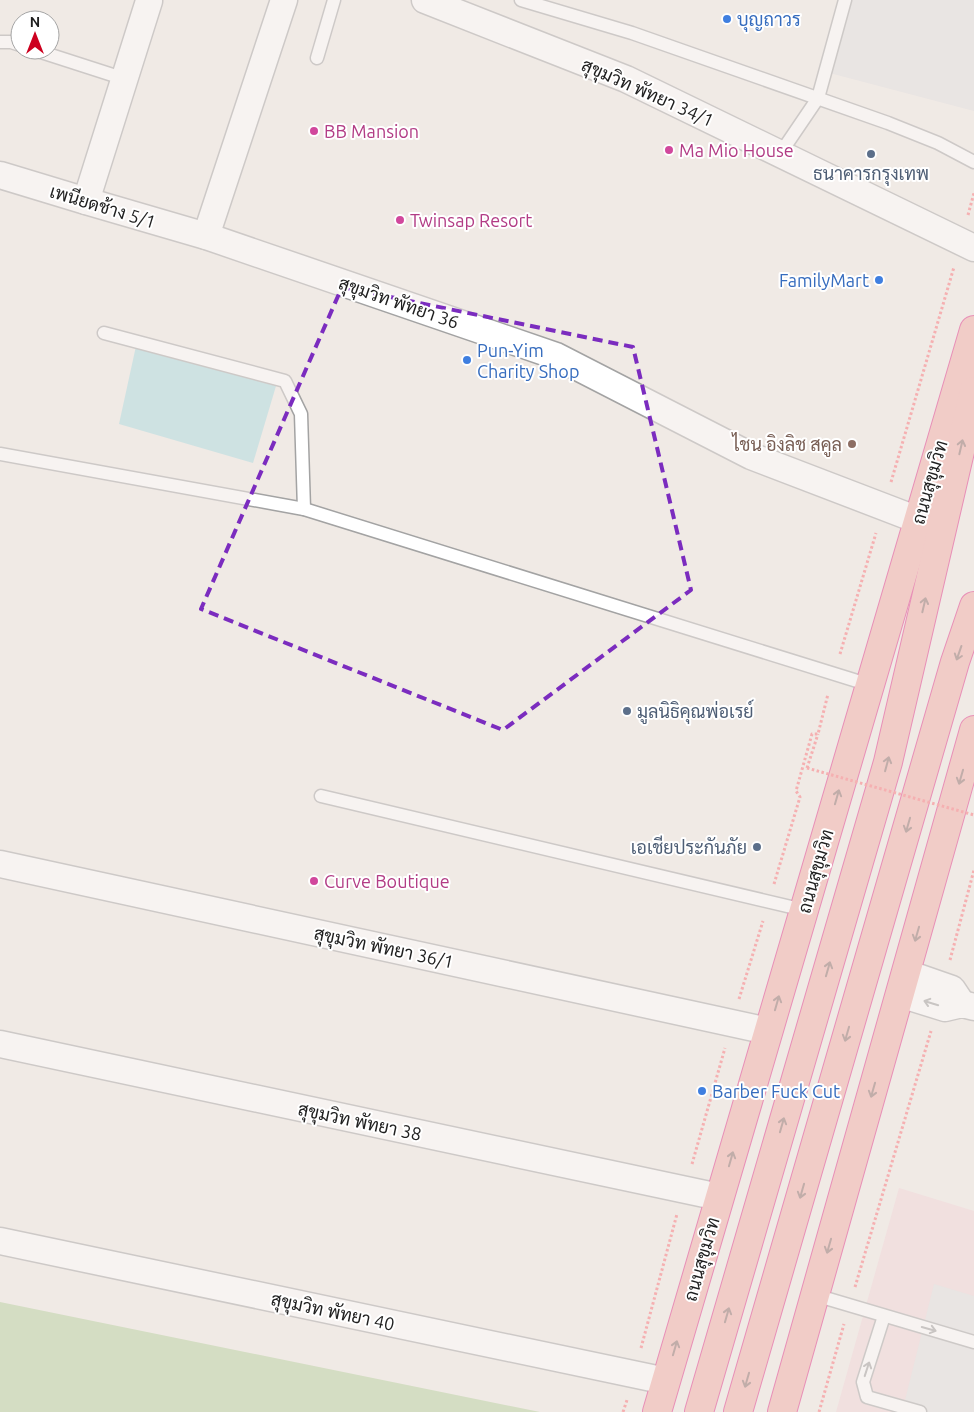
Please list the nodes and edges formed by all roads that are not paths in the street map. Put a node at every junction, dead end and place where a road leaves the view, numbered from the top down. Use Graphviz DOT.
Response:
graph roads {
  1 [pos="284,0"];
  2 [pos="334,0"];
  3 [pos="425,0"];
  4 [pos="521,0"];
  5 [pos="845,0"];
  6 [pos="149,1"];
  7 [pos="60,58"];
  8 [pos="317,58"];
  9 [pos="125,79"];
  10 [pos="818,98"];
  11 [pos="780,154"];
  12 [pos="974,162"];
  13 [pos="0,175"];
  14 [pos="86,202"];
  15 [pos="206,236"];
  16 [pos="974,248"];
  17 [pos="974,330"];
  18 [pos="104,333"];
  19 [pos="974,391"];
  20 [pos="0,454"];
  21 [pos="304,509"];
  22 [pos="918,520"];
  23 [pos="974,606"];
  24 [pos="870,685"];
  25 [pos="974,730"];
  26 [pos="321,796"];
  27 [pos="0,864"];
  28 [pos="804,910"];
  29 [pos="903,983"];
  30 [pos="954,1000"];
  31 [pos="768,1031"];
  32 [pos="0,1044"];
  33 [pos="719,1197"];
  34 [pos="0,1241"];
  35 [pos="815,1295"];
  36 [pos="884,1316"];
  37 [pos="974,1342"];
  38 [pos="666,1381"];
  39 [pos="657,1412"];
  40 [pos="699,1412"];
  41 [pos="738,1412"];
  42 [pos="782,1412"];
  43 [pos="920,1412"];
  1 -- 15 [label="street"];
  2 -- 8 [label="lane"];
  3 -- 11 [label="street, สุขุมวิท พัทยา 34/1"];
  4 -- 10 [label="lane"];
  5 -- 10 [label="lane"];
  6 -- 9 [label="street"];
  7 -- 9 [label="lane"];
  9 -- 14 [label="street"];
  10 -- 11 [label="lane"];
  10 -- 12 [label="lane"];
  11 -- 16 [label="street, สุขุมวิท พัทยา 34/1"];
  13 -- 14 [label="street, เพนียดช้าง 5/1"];
  14 -- 15 [label="street, เพนียดช้าง 5/1"];
  15 -- 22 [label="street, สุขุมวิท พัทยา 36"];
  17 -- 22 [label="highway, ถนนสุขุมวิท"];
  18 -- 21 [label="lane"];
  40 -- 19 [label="highway, ถนนสุขุมวิท, one-way"];
  20 -- 21 [label="lane"];
  21 -- 24 [label="lane"];
  22 -- 24 [label="highway, ถนนสุขุมวิท"];
  23 -- 41 [label="highway, one-way"];
  28 -- 24 [label="highway, ถนนสุขุมวิท, one-way"];
  25 -- 29 [label="highway, one-way"];
  26 -- 28 [label="lane"];
  27 -- 31 [label="street, สุขุมวิท พัทยา 36/1"];
  31 -- 28 [label="highway, ถนนสุขุมวิท, one-way"];
  29 -- 30 [label="street"];
  29 -- 35 [label="highway, one-way"];
  33 -- 31 [label="highway, ถนนสุขุมวิท, one-way"];
  32 -- 33 [label="street, สุขุมวิท พัทยา 38"];
  38 -- 33 [label="highway, ถนนสุขุมวิท, one-way"];
  34 -- 38 [label="street, สุขุมวิท พัทยา 40"];
  35 -- 36 [label="lane"];
  35 -- 42 [label="highway"];
  36 -- 37 [label="lane, one-way"];
  43 -- 36 [label="lane, one-way"];
  38 -- 39 [label="highway, ถนนสุขุมวิท"];
}
